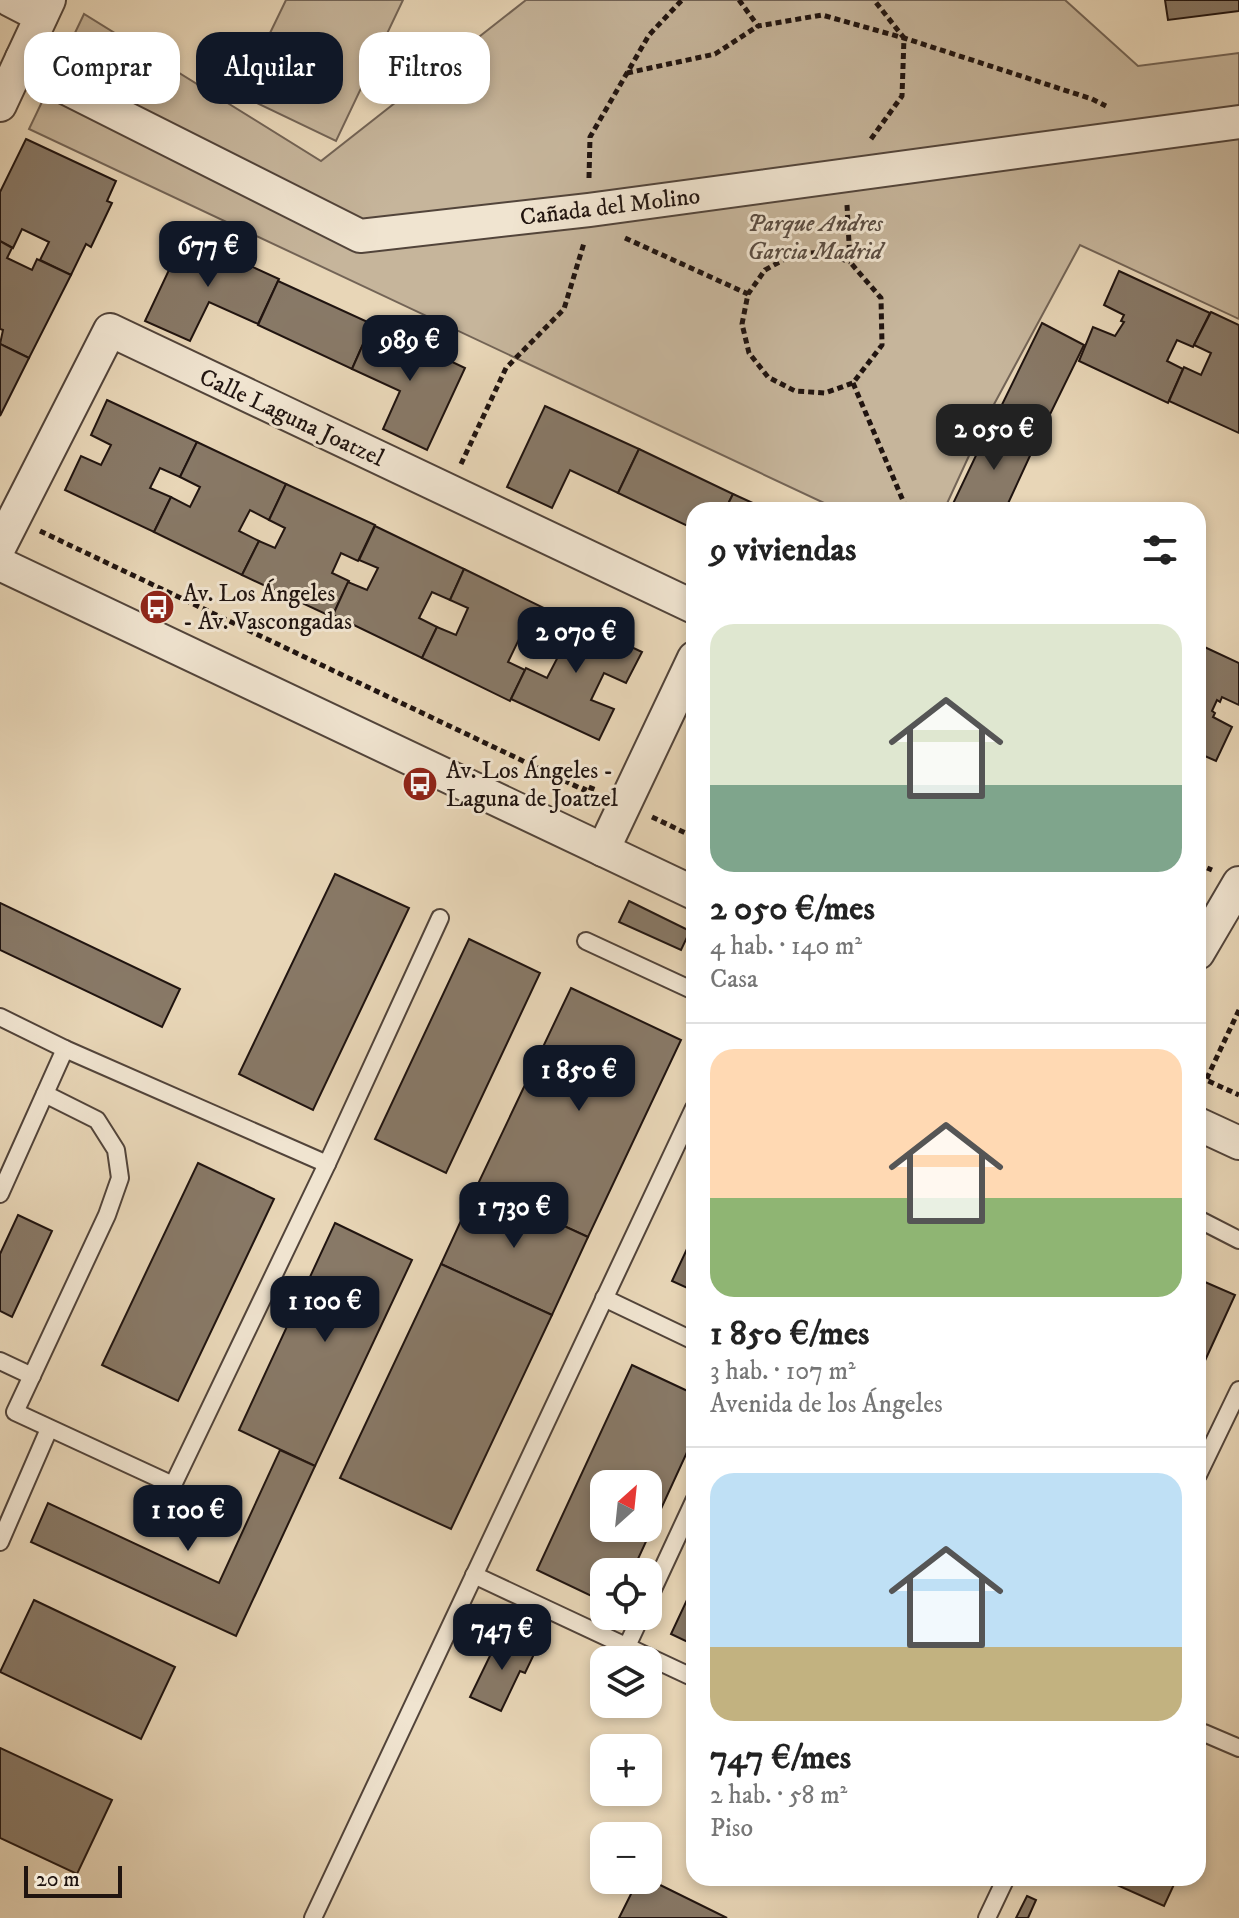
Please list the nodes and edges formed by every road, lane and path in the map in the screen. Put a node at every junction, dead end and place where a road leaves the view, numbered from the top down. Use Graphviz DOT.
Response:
graph roads {
  1 [pos="10,0"];
  2 [pos="739,0"];
  3 [pos="874,0"];
  4 [pos="45,8"];
  5 [pos="758,26"];
  6 [pos="904,38"];
  7 [pos="22,58"];
  8 [pos="627,73"];
  9 [pos="0,105"];
  10 [pos="1239,122"];
  11 [pos="1156,133"];
  12 [pos="846,175"];
  13 [pos="619,235"];
  14 [pos="850,262"];
  15 [pos="748,294"];
  16 [pos="853,383"];
  17 [pos="904,502"];
  18 [pos="7,532"];
  19 [pos="0,564"];
  20 [pos="686,603"];
  21 [pos="686,675"];
  22 [pos="625,804"];
  23 [pos="686,833"];
  24 [pos="603,850"];
  25 [pos="686,889"];
  26 [pos="1235,898"];
  27 [pos="440,918"];
  28 [pos="586,941"];
  29 [pos="1206,941"];
  30 [pos="686,987"];
  31 [pos="1239,1010"];
  32 [pos="0,1017"];
  33 [pos="65,1049"];
  34 [pos="45,1094"];
  35 [pos="1239,1095"];
  36 [pos="686,1125"];
  37 [pos="1206,1128"];
  38 [pos="1239,1143"];
  39 [pos="327,1164"];
  40 [pos="0,1194"];
  41 [pos="1206,1223"];
  42 [pos="1239,1240"];
  43 [pos="604,1298"];
  44 [pos="686,1337"];
  45 [pos="0,1361"];
  46 [pos="32,1376"];
  47 [pos="1239,1390"];
  48 [pos="49,1429"];
  49 [pos="1206,1458"];
  50 [pos="686,1518"];
  51 [pos="0,1542"];
  52 [pos="662,1570"];
  53 [pos="474,1575"];
  54 [pos="634,1630"];
  55 [pos="627,1646"];
  56 [pos="662,1663"];
  57 [pos="686,1674"];
  58 [pos="1206,1734"];
  59 [pos="1239,1748"];
  60 [pos="1002,1886"];
  61 [pos="313,1918"];
  62 [pos="987,1918"];
  1 -- 4 [label="street"];
  2 -- 5 [label="path"];
  3 -- 6 [label="path"];
  4 -- 7 [label="street"];
  5 -- 6 [label="path"];
  5 -- 8 [label="path"];
  6 -- 11 [label="path"];
  6 -- 12 [label="path"];
  7 -- 9 [label="street"];
  7 -- 12 [label="street, Cañada del Molino"];
  10 -- 11 [label="street, Cañada del Molino"];
  11 -- 12 [label="street, Cañada del Molino"];
  12 -- 14 [label="path"];
  13 -- 15 [label="path"];
  14 -- 15 [label="path"];
  14 -- 16 [label="path"];
  15 -- 16 [label="path"];
  16 -- 17 [label="path"];
  18 -- 20 [label="street, Calle Laguna Joatzel"];
  18 -- 22 [label="path"];
  19 -- 24 [label="street"];
  21 -- 22 [label="street"];
  22 -- 23 [label="path"];
  22 -- 24 [label="street"];
  24 -- 25 [label="street"];
  26 -- 29 [label="street"];
  27 -- 39 [label="lane"];
  28 -- 30 [label="lane"];
  31 -- 35 [label="path"];
  32 -- 33 [label="lane"];
  33 -- 34 [label="lane"];
  33 -- 39 [label="lane"];
  34 -- 40 [label="lane"];
  34 -- 46 [label="lane"];
  36 -- 43 [label="lane"];
  37 -- 38 [label="street"];
  39 -- 48 [label="lane"];
  41 -- 42 [label="lane"];
  43 -- 44 [label="lane"];
  43 -- 53 [label="lane"];
  45 -- 46 [label="lane"];
  46 -- 48 [label="lane"];
  47 -- 49 [label="lane"];
  48 -- 51 [label="lane"];
  50 -- 52 [label="lane"];
  53 -- 55 [label="lane"];
  53 -- 61 [label="lane"];
  54 -- 55 [label="lane"];
  56 -- 57 [label="lane"];
  58 -- 59 [label="lane"];
  60 -- 62 [label="lane"];
}
